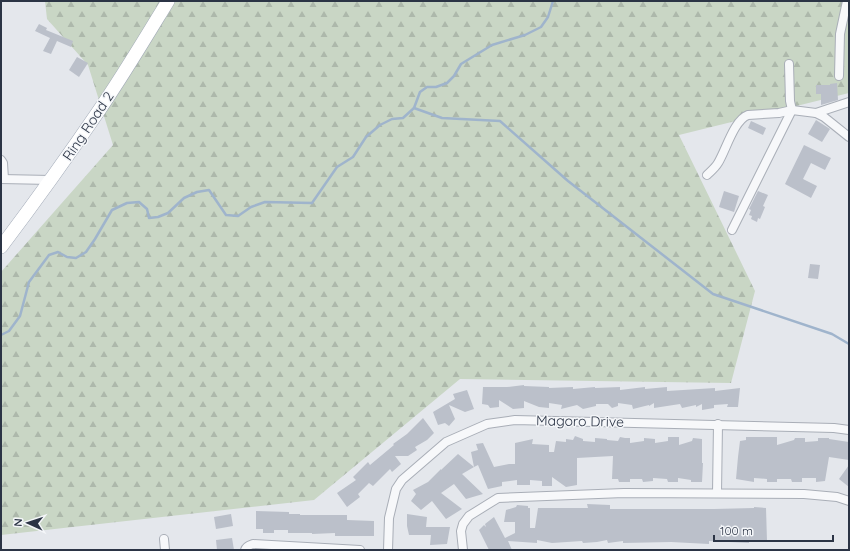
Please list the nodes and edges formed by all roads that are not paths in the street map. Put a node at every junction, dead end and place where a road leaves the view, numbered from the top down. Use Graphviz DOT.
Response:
graph roads {
  1 [pos="168,1"];
  2 [pos="848,1"];
  3 [pos="789,64"];
  4 [pos="839,76"];
  5 [pos="849,102"];
  6 [pos="792,110"];
  7 [pos="816,113"];
  8 [pos="849,136"];
  9 [pos="1,160"];
  10 [pos="707,175"];
  11 [pos="3,179"];
  12 [pos="51,180"];
  13 [pos="732,230"];
  14 [pos="1,247"];
  15 [pos="718,424"];
  16 [pos="849,430"];
  17 [pos="717,493"];
  18 [pos="849,501"];
  19 [pos="164,539"];
  20 [pos="317,549"];
  21 [pos="165,550"];
  22 [pos="245,550"];
  23 [pos="360,550"];
  24 [pos="388,550"];
  25 [pos="463,550"];
  1 -- 12 [label="main road, Ring Road 2"];
  2 -- 4 [label="street"];
  3 -- 6 [label="street"];
  5 -- 7 [label="street"];
  6 -- 7 [label="street"];
  6 -- 10 [label="street"];
  6 -- 13 [label="street"];
  7 -- 8 [label="street"];
  9 -- 11 [label="street"];
  11 -- 12 [label="street"];
  12 -- 14 [label="main road, Ring Road 2"];
  15 -- 16 [label="street, Magoro Drive"];
  15 -- 17 [label="street"];
  15 -- 24 [label="street, Magoro Drive"];
  17 -- 18 [label="street"];
  17 -- 25 [label="street"];
  19 -- 21 [label="street"];
  20 -- 22 [label="street"];
  20 -- 23 [label="street"];
}
